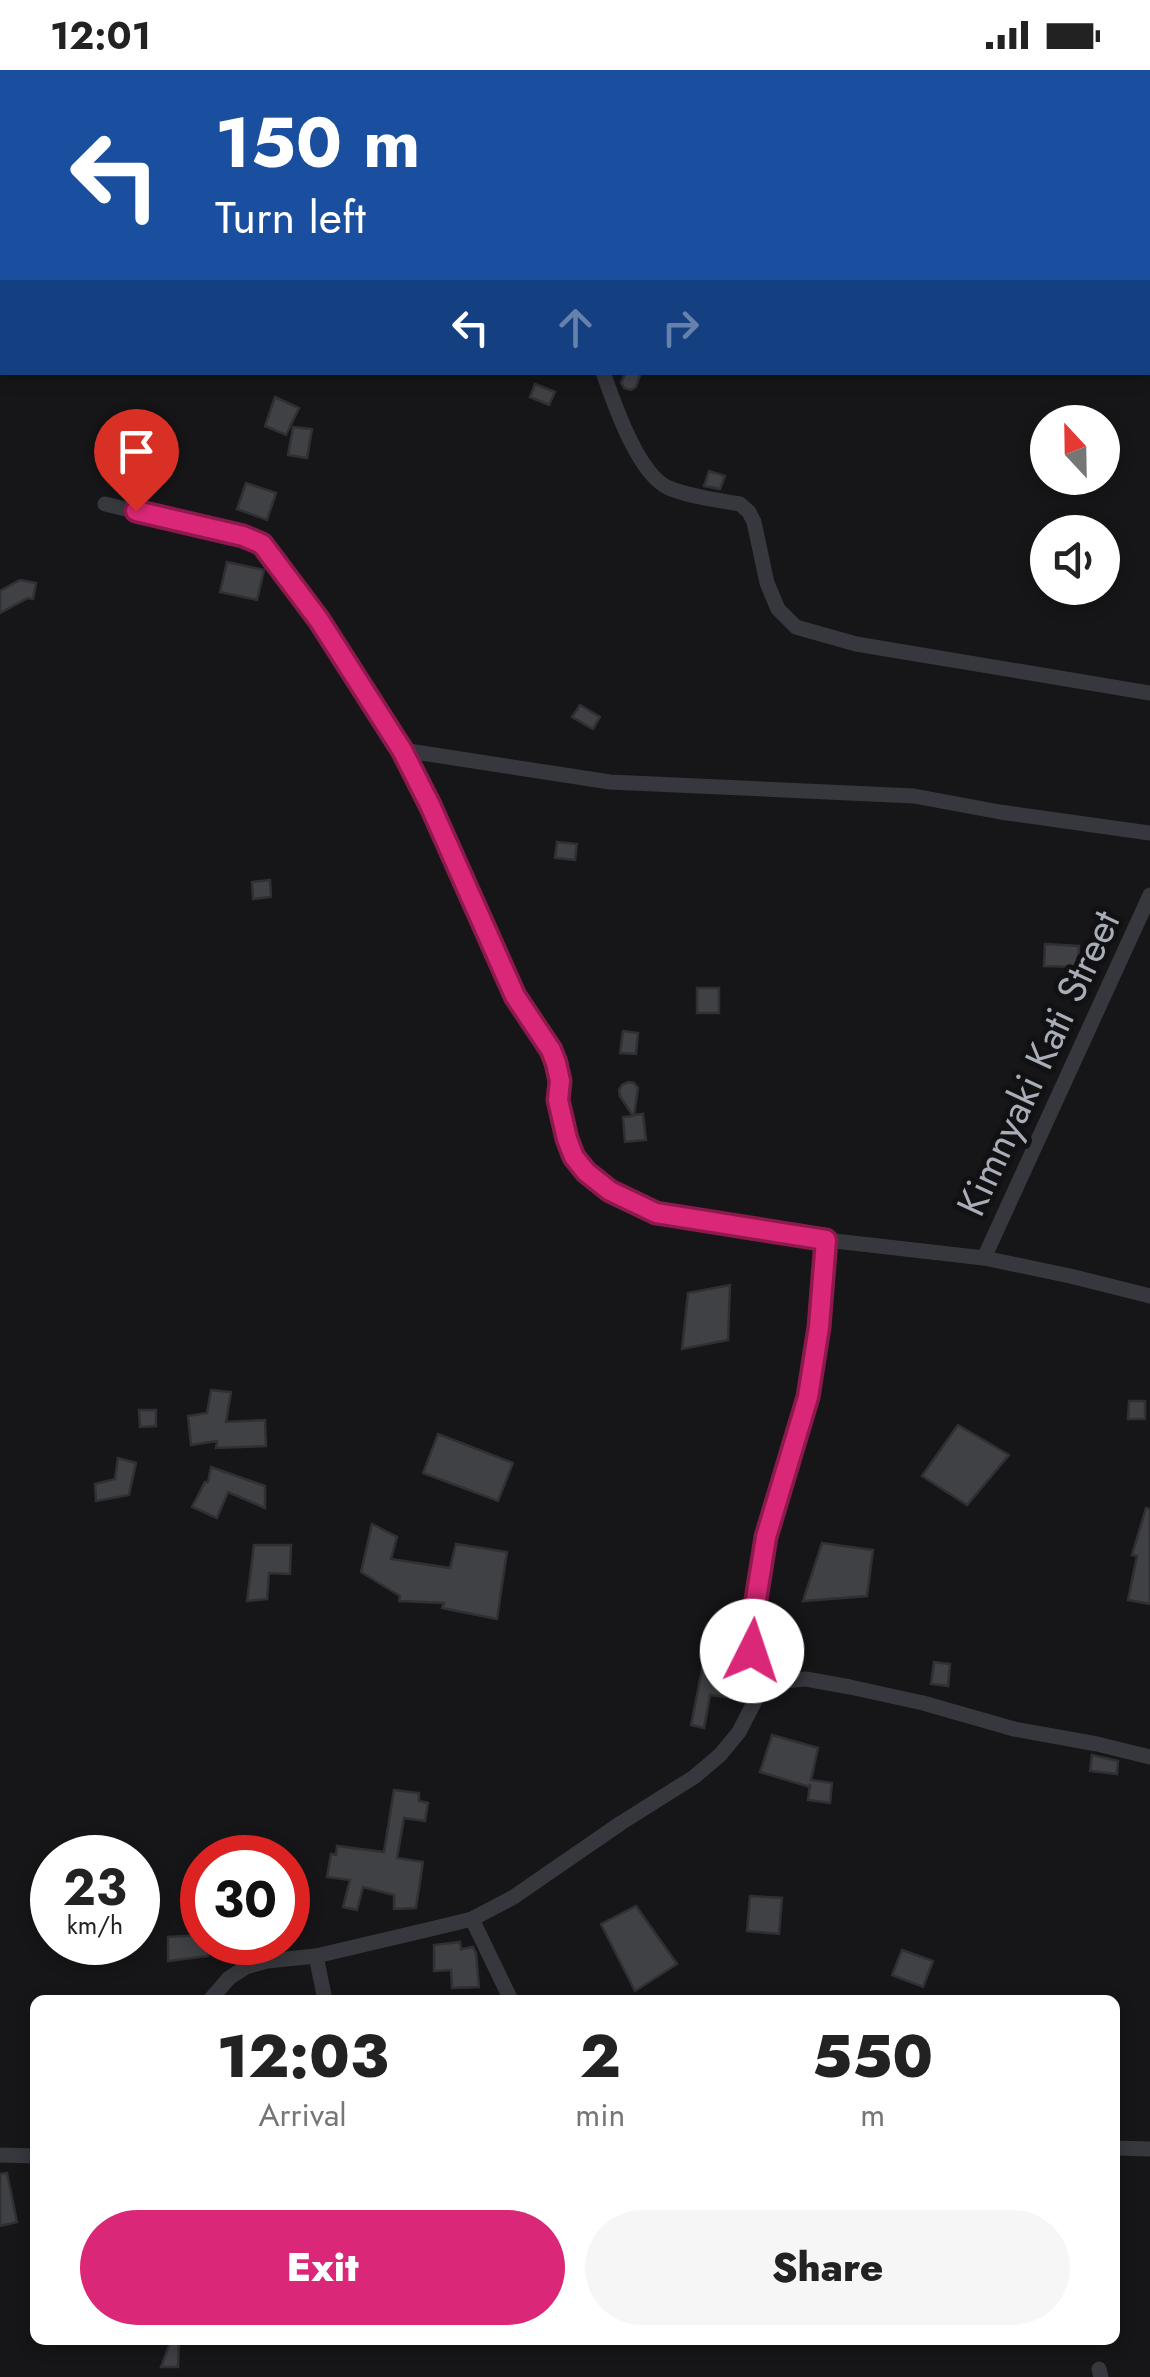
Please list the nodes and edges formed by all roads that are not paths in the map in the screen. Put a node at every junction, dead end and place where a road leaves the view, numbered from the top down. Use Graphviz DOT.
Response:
graph roads {
  1 [pos="604,375"];
  2 [pos="105,504"];
  3 [pos="1150,693"];
  4 [pos="402,750"];
  5 [pos="1150,833"];
  6 [pos="1150,896"];
  7 [pos="826,1240"];
  8 [pos="984,1258"];
  9 [pos="1148,1291"];
  10 [pos="758,1695"];
  11 [pos="1150,1755"];
  12 [pos="472,1918"];
  13 [pos="316,1956"];
  14 [pos="214,1995"];
  15 [pos="325,1995"];
  16 [pos="509,1995"];
  17 [pos="1120,2148"];
  18 [pos="1150,2148"];
  19 [pos="0,2156"];
  20 [pos="30,2156"];
  1 -- 3 [label="street"];
  2 -- 4 [label="street"];
  4 -- 5 [label="street"];
  4 -- 7 [label="street"];
  6 -- 8 [label="street, Kimnyaki Kati Street"];
  7 -- 8 [label="street"];
  7 -- 10 [label="street"];
  8 -- 9 [label="street"];
  10 -- 11 [label="street"];
  10 -- 12 [label="street"];
  12 -- 13 [label="street"];
  12 -- 16 [label="street"];
  13 -- 14 [label="street"];
  13 -- 15 [label="street"];
  17 -- 18 [label="street"];
  19 -- 20 [label="street"];
}
